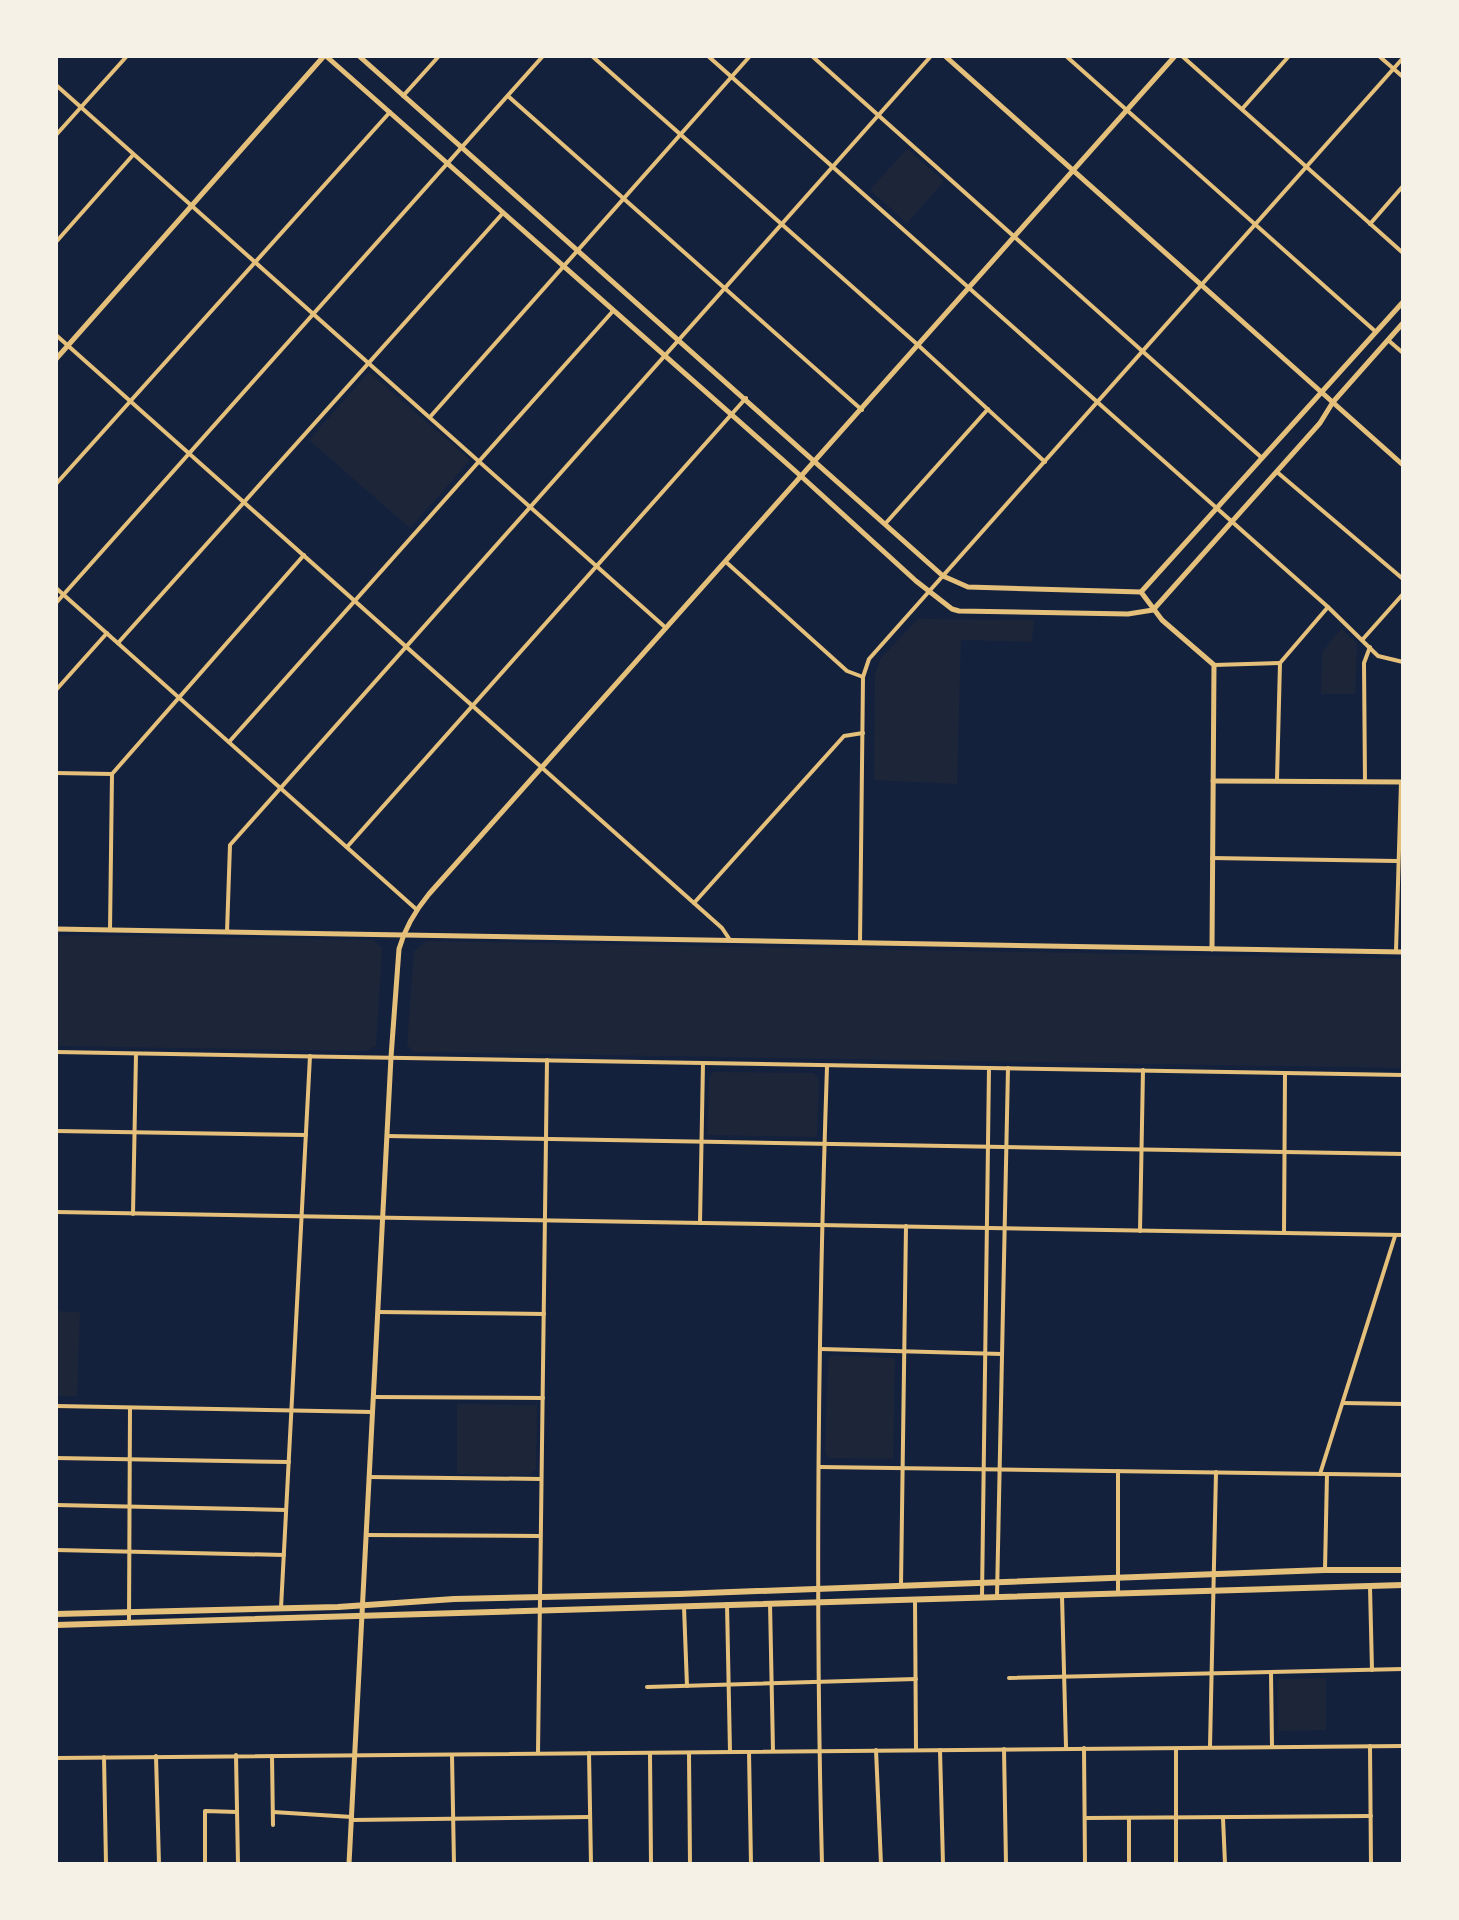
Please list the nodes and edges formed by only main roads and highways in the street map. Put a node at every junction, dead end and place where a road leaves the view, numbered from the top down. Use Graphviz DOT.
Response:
graph roads {
  1 [pos="1403,1570"];
  2 [pos="1403,1585"];
  3 [pos="56,1614"];
  4 [pos="56,1625"];
  1 -- 3 [label="main road"];
  2 -- 4 [label="main road"];
}
